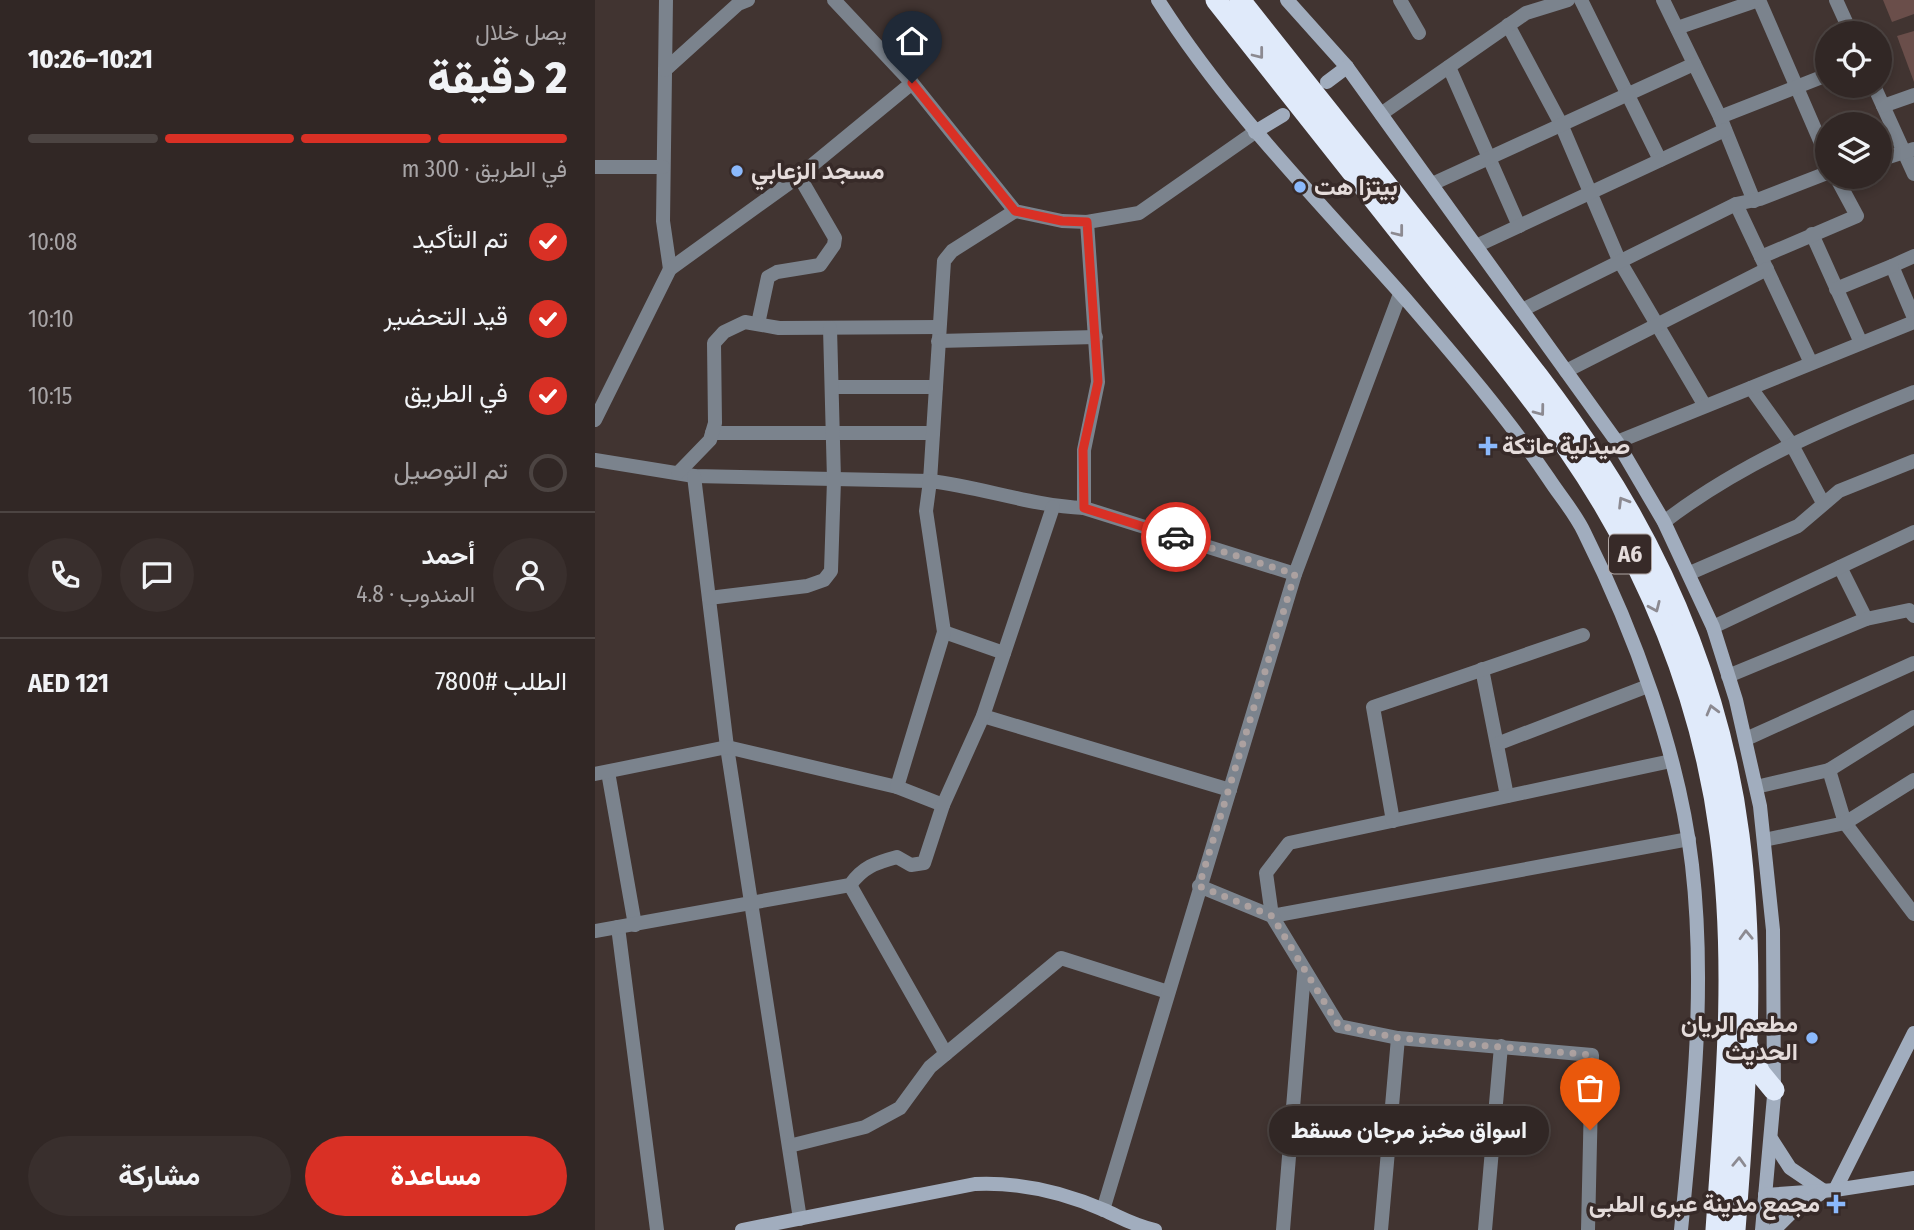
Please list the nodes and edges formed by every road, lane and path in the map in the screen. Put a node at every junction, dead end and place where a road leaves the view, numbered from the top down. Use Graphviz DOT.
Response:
graph roads {
  1 [pos="666,0"];
  2 [pos="748,0"];
  3 [pos="834,0"];
  4 [pos="1159,0"];
  5 [pos="1216,0"];
  6 [pos="1240,0"];
  7 [pos="1287,0"];
  8 [pos="1400,0"];
  9 [pos="1568,0"];
  10 [pos="1581,0"];
  11 [pos="1663,0"];
  12 [pos="1759,0"];
  13 [pos="1836,0"];
  14 [pos="1525,6"];
  15 [pos="1846,21"];
  16 [pos="1509,25"];
  17 [pos="1677,28"];
  18 [pos="1419,33"];
  19 [pos="1694,64"];
  20 [pos="1449,66"];
  21 [pos="1347,67"];
  22 [pos="665,70"];
  23 [pos="1815,80"];
  24 [pos="1327,82"];
  25 [pos="912,83"];
  26 [pos="1797,87"];
  27 [pos="1627,93"];
  28 [pos="1914,95"];
  29 [pos="1880,98"];
  30 [pos="1884,106"];
  31 [pos="1381,114"];
  32 [pos="1283,115"];
  33 [pos="1561,124"];
  34 [pos="1723,124"];
  35 [pos="1815,129"];
  36 [pos="1255,132"];
  37 [pos="1909,151"];
  38 [pos="1892,156"];
  39 [pos="1490,157"];
  40 [pos="1660,160"];
  41 [pos="595,167"];
  42 [pos="663,167"];
  43 [pos="1914,174"];
  44 [pos="799,176"];
  45 [pos="1815,178"];
  46 [pos="1432,184"];
  47 [pos="1842,189"];
  48 [pos="1588,194"];
  49 [pos="1753,201"];
  50 [pos="1736,204"];
  51 [pos="1015,211"];
  52 [pos="1087,222"];
  53 [pos="1519,226"];
  54 [pos="1812,234"];
  55 [pos="1476,246"];
  56 [pos="1914,256"];
  57 [pos="1619,260"];
  58 [pos="1764,263"];
  59 [pos="1892,266"];
  60 [pos="670,269"];
  61 [pos="1836,289"];
  62 [pos="1400,294"];
  63 [pos="1522,310"];
  64 [pos="1914,320"];
  65 [pos="758,324"];
  66 [pos="1656,324"];
  67 [pos="830,328"];
  68 [pos="939,334"];
  69 [pos="1095,337"];
  70 [pos="1861,344"];
  71 [pos="1811,363"];
  72 [pos="1566,371"];
  73 [pos="832,387"];
  74 [pos="936,387"];
  75 [pos="1751,388"];
  76 [pos="1914,392"];
  77 [pos="1705,406"];
  78 [pos="595,420"];
  79 [pos="712,433"];
  80 [pos="933,433"];
  81 [pos="833,434"];
  82 [pos="1617,442"];
  83 [pos="1792,445"];
  84 [pos="595,460"];
  85 [pos="1914,461"];
  86 [pos="678,473"];
  87 [pos="694,476"];
  88 [pos="834,480"];
  89 [pos="930,481"];
  90 [pos="1823,503"];
  91 [pos="1053,507"];
  92 [pos="1084,508"];
  93 [pos="1664,522"];
  94 [pos="1914,532"];
  95 [pos="1840,566"];
  96 [pos="1689,573"];
  97 [pos="1295,574"];
  98 [pos="709,598"];
  99 [pos="1912,611"];
  100 [pos="1866,619"];
  101 [pos="1713,627"];
  102 [pos="944,632"];
  103 [pos="1583,635"];
  104 [pos="1004,653"];
  105 [pos="1914,663"];
  106 [pos="1482,669"];
  107 [pos="1728,676"];
  108 [pos="1648,687"];
  109 [pos="983,716"];
  110 [pos="1914,717"];
  111 [pos="1746,739"];
  112 [pos="1497,744"];
  113 [pos="727,747"];
  114 [pos="1671,761"];
  115 [pos="1829,770"];
  116 [pos="602,773"];
  117 [pos="1914,779"];
  118 [pos="897,787"];
  119 [pos="1756,787"];
  120 [pos="1230,790"];
  121 [pos="1507,796"];
  122 [pos="943,804"];
  123 [pos="1393,821"];
  124 [pos="1845,823"];
  125 [pos="1689,839"];
  126 [pos="1765,840"];
  127 [pos="850,885"];
  128 [pos="1199,886"];
  129 [pos="752,904"];
  130 [pos="1914,914"];
  131 [pos="1272,916"];
  132 [pos="635,925"];
  133 [pos="618,927"];
  134 [pos="595,931"];
  135 [pos="1304,973"];
  136 [pos="1168,992"];
  137 [pos="1914,1033"];
  138 [pos="1398,1038"];
  139 [pos="1745,1039"];
  140 [pos="1501,1046"];
  141 [pos="946,1054"];
  142 [pos="1775,1090"];
  143 [pos="1771,1136"];
  144 [pos="789,1146"];
  145 [pos="1914,1178"];
  146 [pos="1830,1191"];
  147 [pos="1765,1195"];
  148 [pos="1103,1210"];
  149 [pos="800,1219"];
  150 [pos="1134,1228"];
  151 [pos="657,1230"];
  152 [pos="742,1230"];
  153 [pos="1155,1230"];
  154 [pos="1283,1230"];
  155 [pos="1381,1230"];
  156 [pos="1485,1230"];
  157 [pos="1588,1230"];
  158 [pos="1681,1230"];
  159 [pos="1716,1230"];
  160 [pos="1735,1230"];
  161 [pos="1762,1230"];
  162 [pos="1774,1230"];
  1 -- 22 [label="street"];
  2 -- 22 [label="street"];
  3 -- 25 [label="street"];
  4 -- 36 [label="street"];
  5 -- 159 [label="highway, A6, one-way"];
  139 -- 6 [label="highway, A6, one-way"];
  7 -- 21 [label="street"];
  8 -- 18 [label="street"];
  9 -- 14 [label="street"];
  10 -- 27 [label="street"];
  11 -- 17 [label="street"];
  12 -- 17 [label="street"];
  12 -- 26 [label="street"];
  13 -- 15 [label="street"];
  14 -- 16 [label="street"];
  16 -- 20 [label="street"];
  16 -- 33 [label="street"];
  17 -- 19 [label="street"];
  19 -- 27 [label="street"];
  19 -- 34 [label="street"];
  20 -- 31 [label="street"];
  20 -- 39 [label="street"];
  21 -- 24 [label="street"];
  21 -- 31 [label="street"];
  22 -- 42 [label="street"];
  23 -- 26 [label="street"];
  25 -- 44 [label="street"];
  25 -- 51 [label="street"];
  26 -- 34 [label="street"];
  26 -- 35 [label="street"];
  27 -- 33 [label="street"];
  27 -- 40 [label="street"];
  28 -- 30 [label="street"];
  29 -- 30 [label="street"];
  30 -- 37 [label="street"];
  31 -- 46 [label="street"];
  32 -- 36 [label="street"];
  33 -- 39 [label="street"];
  33 -- 48 [label="street"];
  34 -- 40 [label="street"];
  34 -- 49 [label="street"];
  36 -- 52 [label="street"];
  36 -- 62 [label="street"];
  37 -- 38 [label="street"];
  37 -- 43 [label="street"];
  39 -- 46 [label="street"];
  39 -- 53 [label="street"];
  40 -- 48 [label="street"];
  41 -- 42 [label="street"];
  42 -- 60 [label="street"];
  44 -- 60 [label="street"];
  44 -- 65 [label="street"];
  45 -- 49 [label="street"];
  46 -- 55 [label="street"];
  47 -- 54 [label="street"];
  48 -- 53 [label="street"];
  48 -- 57 [label="street"];
  49 -- 50 [label="street"];
  50 -- 57 [label="street"];
  50 -- 58 [label="street"];
  51 -- 52 [label="street"];
  51 -- 68 [label="street"];
  52 -- 69 [label="street"];
  53 -- 55 [label="street"];
  54 -- 58 [label="street"];
  54 -- 61 [label="street"];
  55 -- 63 [label="street"];
  56 -- 59 [label="street"];
  57 -- 63 [label="street"];
  57 -- 66 [label="street"];
  58 -- 66 [label="street"];
  58 -- 71 [label="street"];
  59 -- 61 [label="street"];
  59 -- 64 [label="street"];
  60 -- 78 [label="street"];
  61 -- 70 [label="street"];
  62 -- 97 [label="street"];
  62 -- 108 [label="street"];
  63 -- 72 [label="street"];
  64 -- 70 [label="street"];
  65 -- 67 [label="street"];
  65 -- 79 [label="street"];
  66 -- 72 [label="street"];
  66 -- 77 [label="street"];
  67 -- 68 [label="street"];
  67 -- 73 [label="street"];
  68 -- 69 [label="street"];
  68 -- 74 [label="street"];
  69 -- 92 [label="street"];
  70 -- 71 [label="street"];
  71 -- 75 [label="street"];
  72 -- 82 [label="street"];
  73 -- 74 [label="street"];
  73 -- 81 [label="street"];
  74 -- 80 [label="street"];
  75 -- 77 [label="street"];
  75 -- 83 [label="street"];
  76 -- 83 [label="street"];
  77 -- 82 [label="street"];
  79 -- 81 [label="street"];
  79 -- 86 [label="street"];
  80 -- 81 [label="street"];
  80 -- 89 [label="street"];
  81 -- 88 [label="street"];
  82 -- 93 [label="street"];
  83 -- 90 [label="street"];
  83 -- 93 [label="street"];
  84 -- 86 [label="street"];
  85 -- 90 [label="street"];
  86 -- 87 [label="street"];
  87 -- 88 [label="street"];
  87 -- 98 [label="street"];
  88 -- 89 [label="street"];
  88 -- 98 [label="street"];
  89 -- 91 [label="street"];
  89 -- 102 [label="street"];
  90 -- 96 [label="street"];
  91 -- 92 [label="street"];
  91 -- 104 [label="street"];
  92 -- 97 [label="street"];
  93 -- 96 [label="street"];
  94 -- 95 [label="street"];
  95 -- 100 [label="street"];
  95 -- 101 [label="street"];
  96 -- 101 [label="street"];
  97 -- 120 [label="street"];
  98 -- 113 [label="street"];
  99 -- 100 [label="street"];
  100 -- 107 [label="street"];
  101 -- 107 [label="street"];
  102 -- 104 [label="street"];
  102 -- 118 [label="street"];
  103 -- 106 [label="street"];
  104 -- 109 [label="street"];
  105 -- 111 [label="street"];
  106 -- 112 [label="street"];
  106 -- 123 [label="street"];
  107 -- 111 [label="street"];
  108 -- 112 [label="street"];
  108 -- 114 [label="street"];
  109 -- 120 [label="street"];
  109 -- 122 [label="street"];
  110 -- 115 [label="street"];
  111 -- 119 [label="street"];
  112 -- 121 [label="street"];
  113 -- 116 [label="street"];
  113 -- 118 [label="street"];
  113 -- 129 [label="street"];
  114 -- 121 [label="street"];
  114 -- 125 [label="street"];
  115 -- 119 [label="street"];
  115 -- 124 [label="street"];
  116 -- 132 [label="street"];
  117 -- 124 [label="street"];
  118 -- 122 [label="street"];
  119 -- 126 [label="street"];
  120 -- 128 [label="street"];
  121 -- 123 [label="street"];
  122 -- 127 [label="street"];
  123 -- 131 [label="street"];
  124 -- 126 [label="street"];
  124 -- 130 [label="street"];
  125 -- 131 [label="street"];
  125 -- 158 [label="street"];
  126 -- 142 [label="street"];
  127 -- 129 [label="street"];
  127 -- 141 [label="street"];
  128 -- 131 [label="street"];
  128 -- 136 [label="street"];
  129 -- 132 [label="street"];
  129 -- 144 [label="street"];
  131 -- 135 [label="street"];
  132 -- 133 [label="street"];
  133 -- 134 [label="street"];
  133 -- 151 [label="street"];
  135 -- 138 [label="street"];
  135 -- 154 [label="street"];
  136 -- 141 [label="street"];
  136 -- 148 [label="street"];
  137 -- 146 [label="street"];
  138 -- 140 [label="street"];
  138 -- 155 [label="street"];
  139 -- 142 [label="highway"];
  160 -- 139 [label="highway, A6, one-way"];
  140 -- 156 [label="street"];
  140 -- 157 [label="street"];
  141 -- 144 [label="street"];
  142 -- 143 [label="street"];
  143 -- 146 [label="street"];
  143 -- 147 [label="street"];
  144 -- 149 [label="street"];
  145 -- 146 [label="street"];
  146 -- 147 [label="street"];
  146 -- 162 [label="street"];
  147 -- 161 [label="street"];
  148 -- 149 [label="street"];
  148 -- 150 [label="street"];
  149 -- 152 [label="street"];
  150 -- 153 [label="street"];
}
